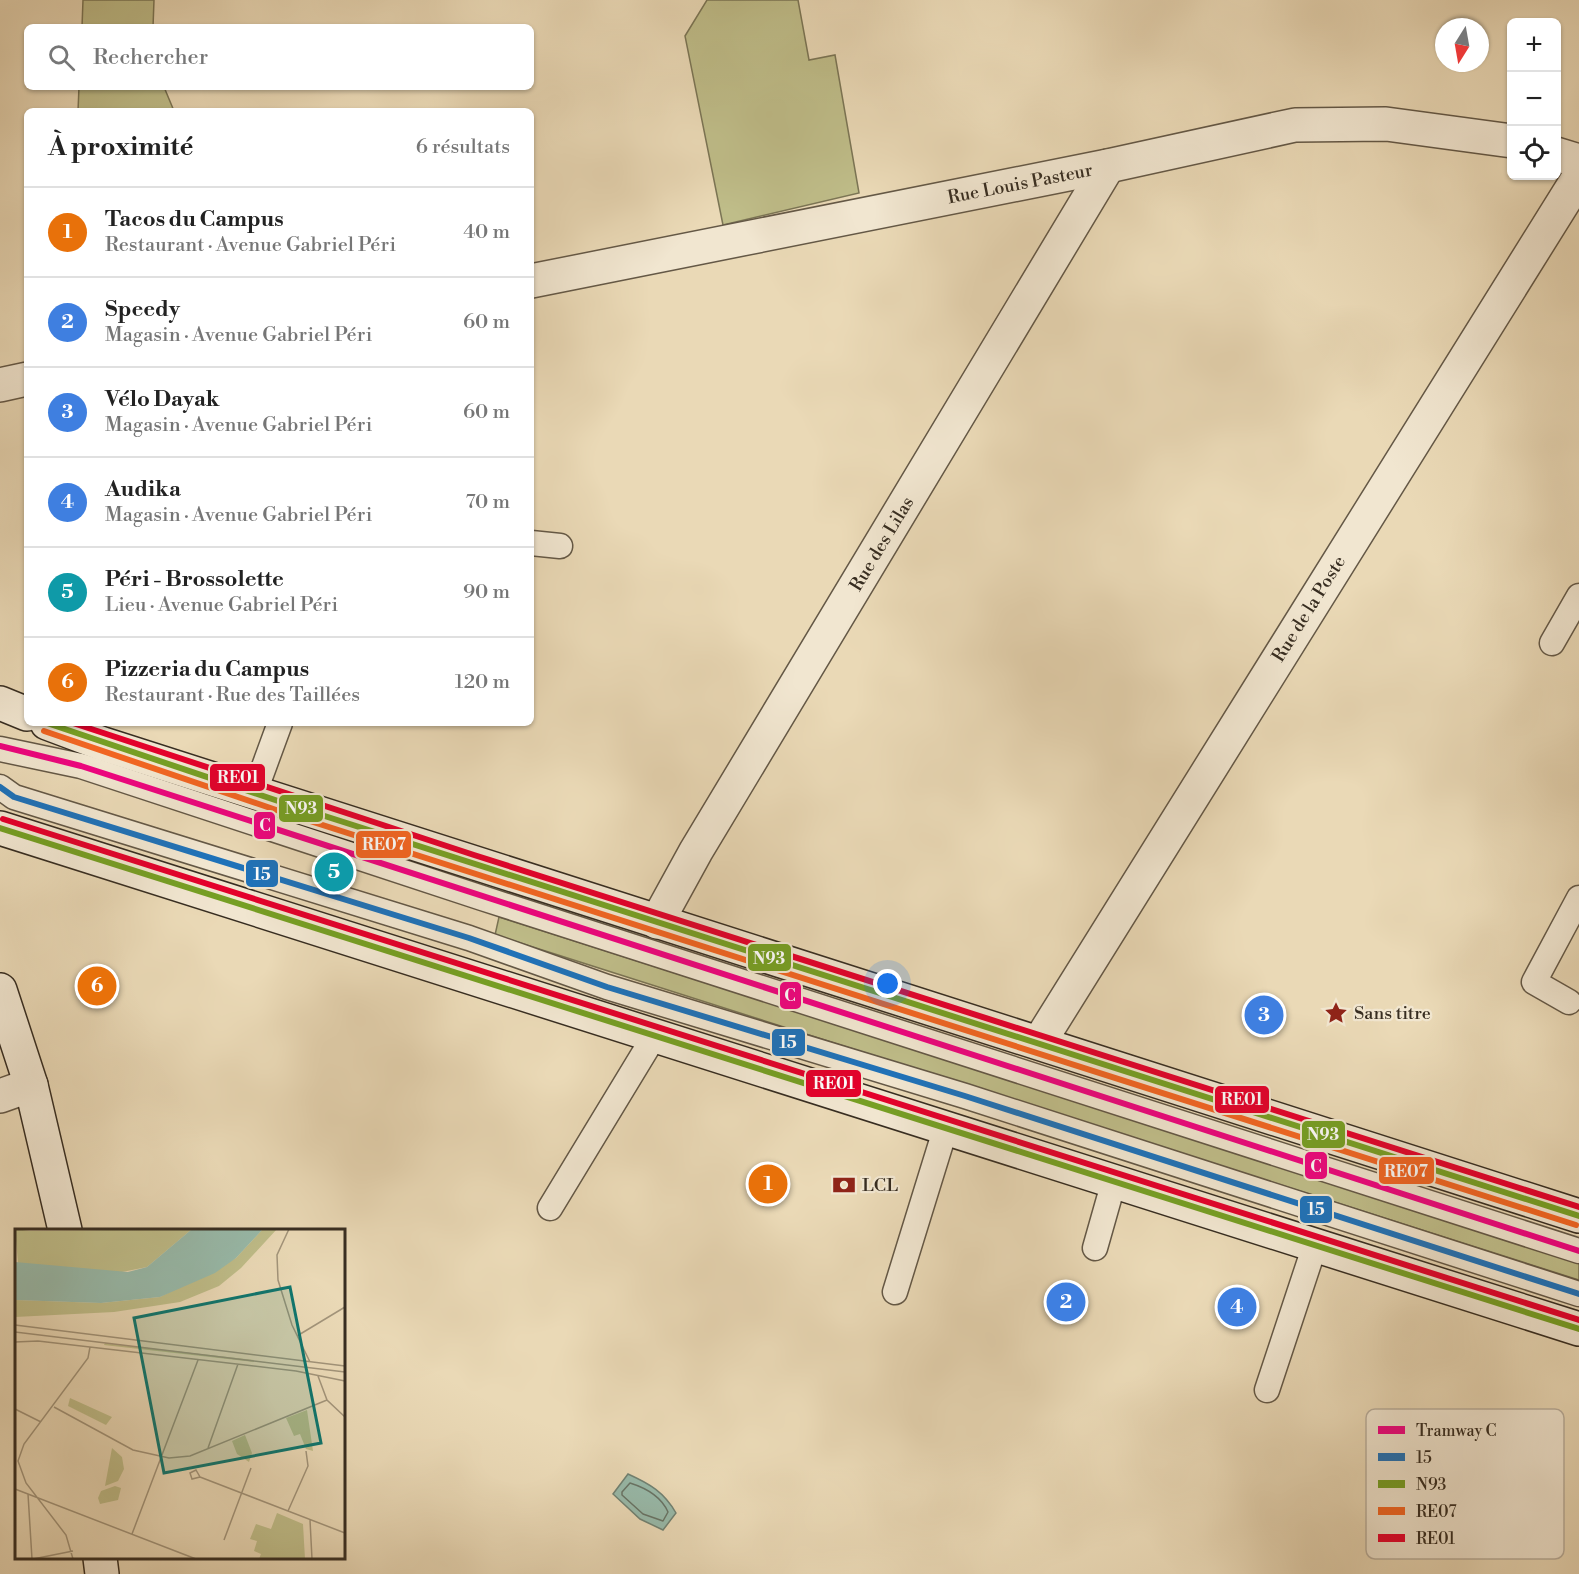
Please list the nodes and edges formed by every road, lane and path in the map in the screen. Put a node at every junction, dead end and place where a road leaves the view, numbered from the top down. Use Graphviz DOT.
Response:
graph roads {
  1 [pos="1507,140"];
  2 [pos="1561,155"];
  3 [pos="1579,161"];
  4 [pos="1108,166"];
  5 [pos="1579,177"];
  6 [pos="534,280"];
  7 [pos="24,380"];
  8 [pos="0,385"];
  9 [pos="534,543"];
  10 [pos="560,546"];
  11 [pos="1579,596"];
  12 [pos="1552,643"];
  13 [pos="0,703"];
  14 [pos="24,713"];
  15 [pos="56,726"];
  16 [pos="279,726"];
  17 [pos="0,749"];
  18 [pos="0,787"];
  19 [pos="254,794"];
  20 [pos="0,828"];
  21 [pos="1579,898"];
  22 [pos="657,922"];
  23 [pos="0,990"];
  24 [pos="1569,1002"];
  25 [pos="655,1035"];
  26 [pos="1040,1041"];
  27 [pos="31,1085"];
  28 [pos="0,1096"];
  29 [pos="946,1127"];
  30 [pos="1114,1181"];
  31 [pos="550,1208"];
  32 [pos="1579,1216"];
  33 [pos="65,1229"];
  34 [pos="1315,1245"];
  35 [pos="1095,1248"];
  36 [pos="1579,1251"];
  37 [pos="895,1292"];
  38 [pos="1579,1294"];
  39 [pos="1579,1329"];
  40 [pos="1267,1390"];
  41 [pos="100,1559"];
  42 [pos="102,1574"];
  1 -- 4 [label="main road, Rue Louis Pasteur"];
  2 -- 3 [label="main road"];
  4 -- 6 [label="main road, Rue Louis Pasteur"];
  4 -- 22 [label="main road, Rue des Lilas"];
  5 -- 26 [label="main road, Rue de la Poste"];
  7 -- 8 [label="main road"];
  9 -- 10 [label="lane"];
  11 -- 12 [label="lane"];
  13 -- 14 [label="main road"];
  15 -- 19 [label="main road"];
  16 -- 19 [label="lane"];
  17 -- 36 [label="lane"];
  18 -- 38 [label="lane"];
  19 -- 22 [label="main road"];
  20 -- 25 [label="main road"];
  21 -- 24 [label="lane"];
  22 -- 26 [label="main road"];
  23 -- 27 [label="main road"];
  25 -- 29 [label="main road"];
  25 -- 31 [label="lane"];
  26 -- 32 [label="main road"];
  27 -- 28 [label="main road"];
  27 -- 33 [label="main road"];
  29 -- 30 [label="main road"];
  29 -- 37 [label="lane"];
  30 -- 34 [label="main road"];
  30 -- 35 [label="lane"];
  34 -- 39 [label="main road"];
  34 -- 40 [label="lane"];
  41 -- 42 [label="main road"];
}
